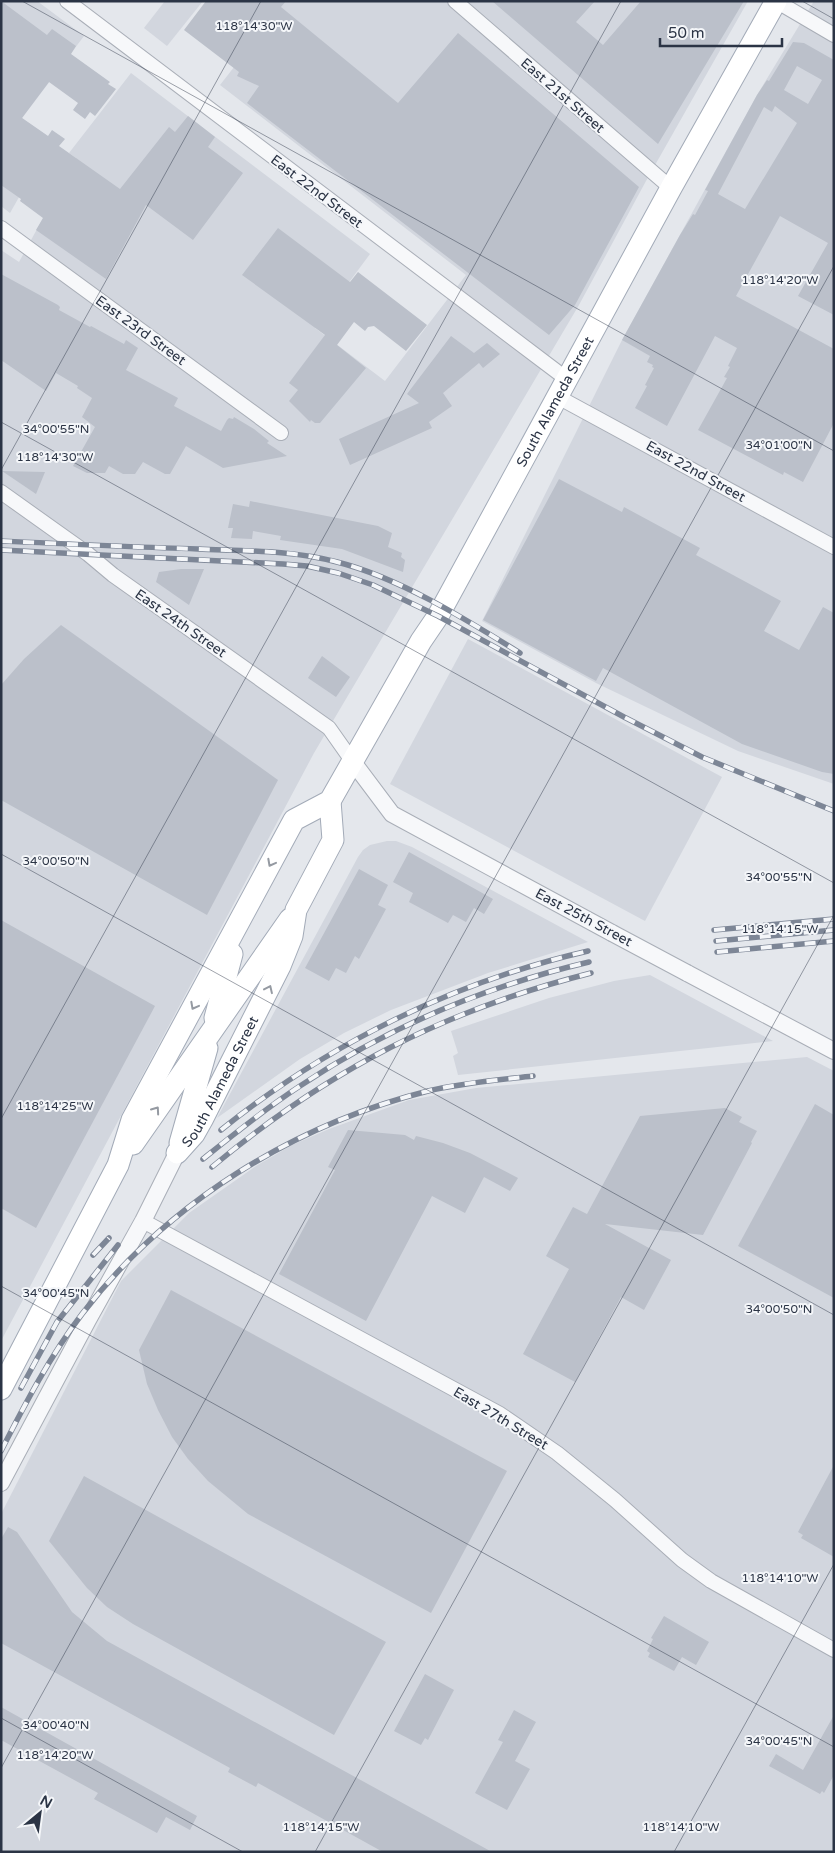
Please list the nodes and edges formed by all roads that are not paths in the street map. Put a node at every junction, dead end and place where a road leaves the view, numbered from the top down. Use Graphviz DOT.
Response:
graph roads {
  1 [pos="67,1"];
  2 [pos="454,1"];
  3 [pos="776,1"];
  4 [pos="834,36"];
  5 [pos="671,188"];
  6 [pos="1,228"];
  7 [pos="563,389"];
  8 [pos="281,433"];
  9 [pos="1,492"];
  10 [pos="834,547"];
  11 [pos="353,762"];
  12 [pos="330,801"];
  13 [pos="296,910"];
  14 [pos="242,915"];
  15 [pos="211,1032"];
  16 [pos="834,1050"];
  17 [pos="177,1153"];
  18 [pos="118,1165"];
  19 [pos="143,1221"];
  20 [pos="1,1389"];
  21 [pos="1,1483"];
  22 [pos="834,1650"];
  1 -- 7 [label="street, East 22nd Street"];
  2 -- 5 [label="street, East 21st Street"];
  3 -- 4 [label="street"];
  3 -- 5 [label="main road, South Alameda Street"];
  5 -- 7 [label="main road, South Alameda Street"];
  6 -- 8 [label="street, East 23rd Street"];
  7 -- 10 [label="street, East 22nd Street"];
  7 -- 11 [label="main road, South Alameda Street"];
  9 -- 11 [label="street, East 24th Street"];
  11 -- 12 [label="main road, South Alameda Street"];
  11 -- 16 [label="street, East 25th Street, bridge"];
  12 -- 13 [label="main road, South Alameda Street"];
  12 -- 14 [label="main road, one-way"];
  13 -- 15 [label="main road"];
  17 -- 13 [label="main road, South Alameda Street, one-way"];
  14 -- 15 [label="main road"];
  14 -- 18 [label="main road, one-way"];
  15 -- 17 [label="main road"];
  18 -- 15 [label="main road, one-way"];
  17 -- 19 [label="street, South Alameda Street"];
  18 -- 20 [label="main road"];
  19 -- 21 [label="street, South Alameda Street"];
  19 -- 22 [label="street, East 27th Street"];
}
